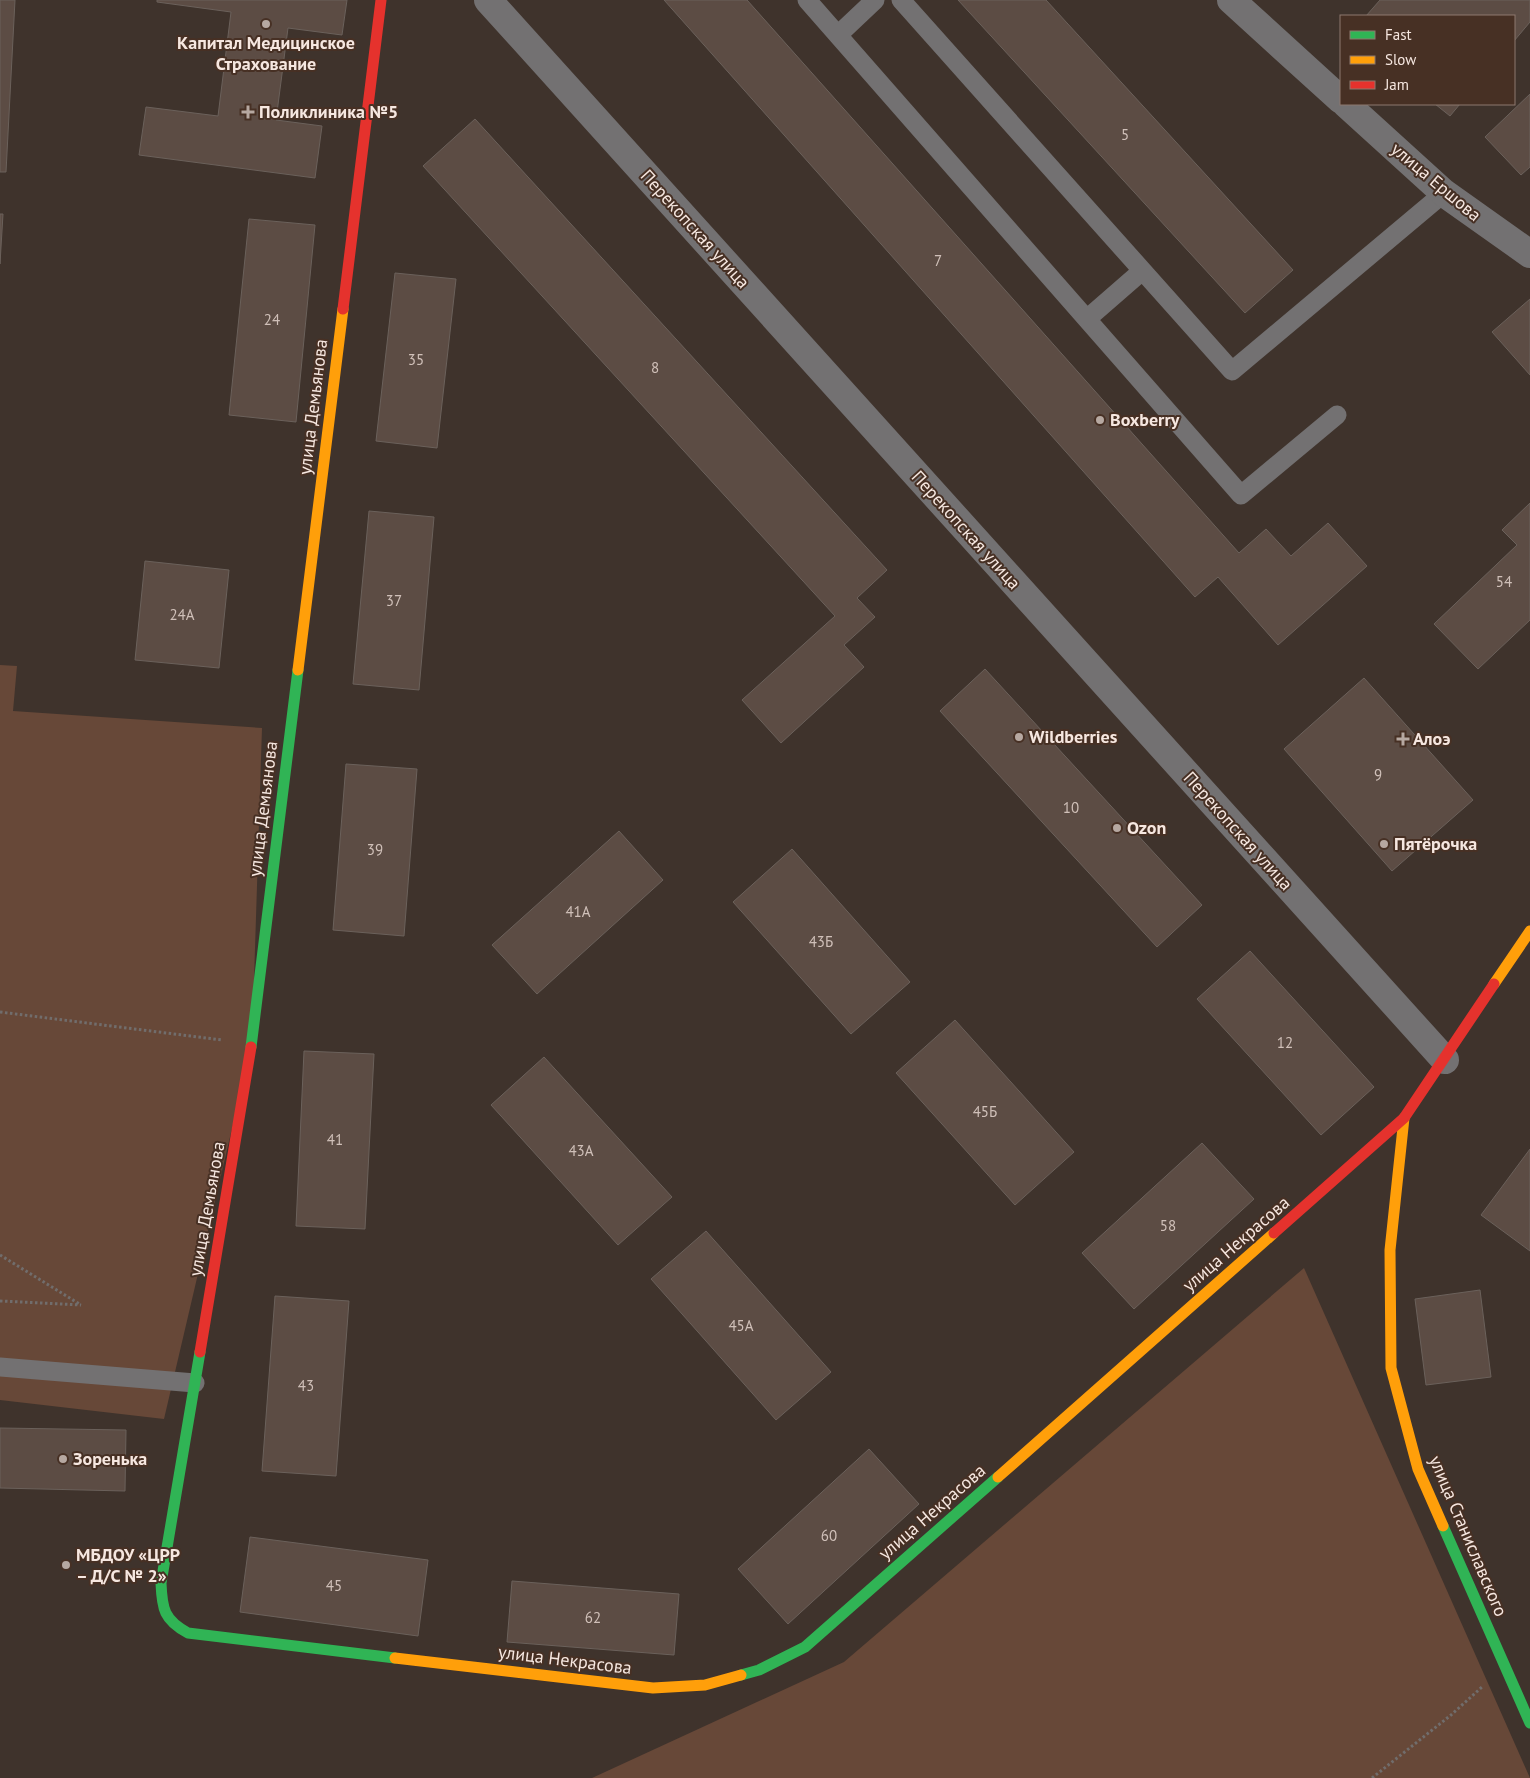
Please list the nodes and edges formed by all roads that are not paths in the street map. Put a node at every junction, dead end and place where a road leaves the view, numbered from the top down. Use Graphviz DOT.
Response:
graph roads {
  1 [pos="381,0"];
  2 [pos="488,0"];
  3 [pos="808,0"];
  4 [pos="875,0"];
  5 [pos="901,0"];
  6 [pos="1232,0"];
  7 [pos="838,35"];
  8 [pos="1340,99"];
  9 [pos="1347,105"];
  10 [pos="1444,193"];
  11 [pos="1530,254"];
  12 [pos="1142,271"];
  13 [pos="1088,318"];
  14 [pos="1337,415"];
  15 [pos="1530,932"];
  16 [pos="1445,1060"];
  17 [pos="1404,1118"];
  18 [pos="0,1367"];
  19 [pos="195,1383"];
  20 [pos="166,1618"];
  21 [pos="1530,1723"];
  1 -- 19 [label="street, улица Демьянова"];
  2 -- 16 [label="street, Перекопская улица"];
  3 -- 7 [label="lane"];
  4 -- 7 [label="lane"];
  5 -- 12 [label="lane"];
  6 -- 8 [label="street"];
  7 -- 13 [label="lane"];
  9 -- 10 [label="street, улица Ершова"];
  10 -- 11 [label="street, улица Ершова"];
  10 -- 12 [label="lane"];
  12 -- 13 [label="lane"];
  13 -- 14 [label="lane"];
  15 -- 16 [label="street, улица Некрасова"];
  16 -- 17 [label="street, улица Некрасова"];
  17 -- 20 [label="street, улица Некрасова"];
  17 -- 21 [label="street, улица Станиславского"];
  18 -- 19 [label="lane"];
  19 -- 20 [label="street, улица Демьянова"];
}
